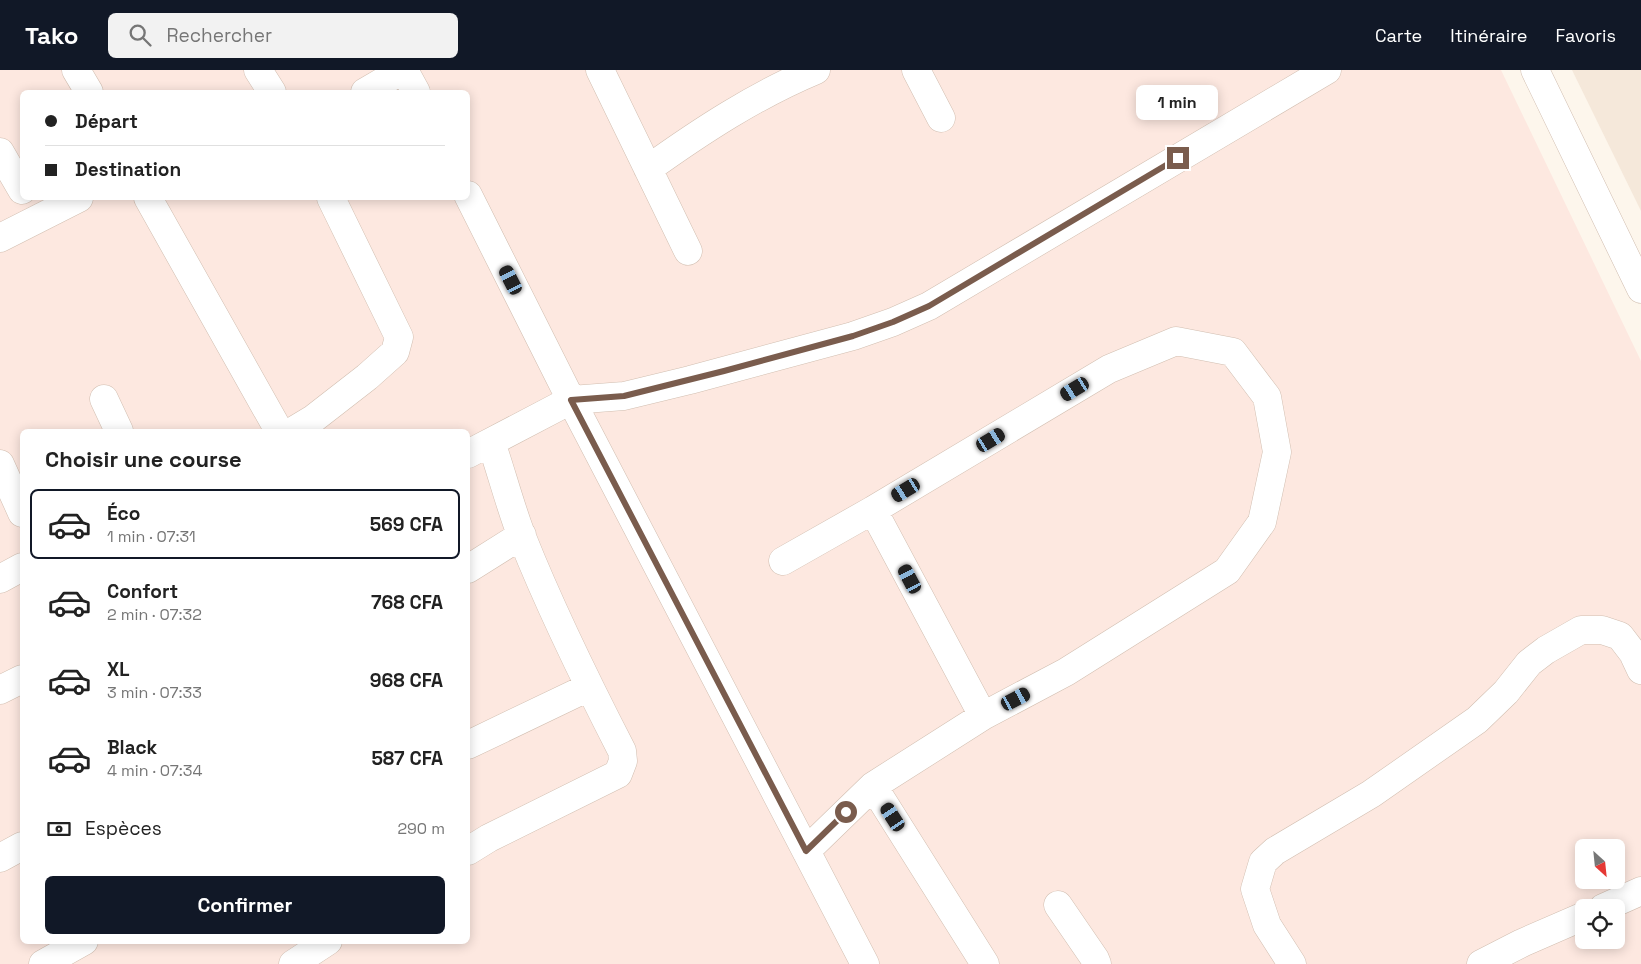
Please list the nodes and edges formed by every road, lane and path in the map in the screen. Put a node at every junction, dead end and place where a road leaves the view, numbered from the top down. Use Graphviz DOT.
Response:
graph roads {
  1 [pos="76,70"];
  2 [pos="258,70"];
  3 [pos="404,70"];
  4 [pos="600,70"];
  5 [pos="816,70"];
  6 [pos="916,70"];
  7 [pos="1327,70"];
  8 [pos="1535,70"];
  9 [pos="88,90"];
  10 [pos="271,90"];
  11 [pos="369,90"];
  12 [pos="415,90"];
  13 [pos="941,118"];
  14 [pos="0,152"];
  15 [pos="648,169"];
  16 [pos="20,187"];
  17 [pos="470,199"];
  18 [pos="70,200"];
  19 [pos="149,200"];
  20 [pos="332,200"];
  21 [pos="33,208"];
  22 [pos="0,238"];
  23 [pos="688,251"];
  24 [pos="1641,289"];
  25 [pos="104,399"];
  26 [pos="571,400"];
  27 [pos="118,429"];
  28 [pos="278,429"];
  29 [pos="295,429"];
  30 [pos="492,442"];
  31 [pos="470,453"];
  32 [pos="0,464"];
  33 [pos="20,509"];
  34 [pos="873,510"];
  35 [pos="522,535"];
  36 [pos="783,562"];
  37 [pos="20,567"];
  38 [pos="470,568"];
  39 [pos="0,579"];
  40 [pos="1641,670"];
  41 [pos="20,680"];
  42 [pos="589,687"];
  43 [pos="0,690"];
  44 [pos="983,716"];
  45 [pos="470,744"];
  46 [pos="873,786"];
  47 [pos="20,847"];
  48 [pos="470,850"];
  49 [pos="806,851"];
  50 [pos="0,858"];
  51 [pos="1641,891"];
  52 [pos="1624,899"];
  53 [pos="1058,905"];
  54 [pos="1575,920"];
  55 [pos="79,944"];
  56 [pos="323,944"];
  57 [pos="43,964"];
  58 [pos="293,964"];
  59 [pos="865,964"];
  60 [pos="985,964"];
  61 [pos="1096,964"];
  62 [pos="1292,964"];
  63 [pos="1481,964"];
  1 -- 9 [label="street"];
  2 -- 10 [label="street"];
  3 -- 11 [label="street"];
  3 -- 12 [label="street"];
  4 -- 15 [label="street"];
  5 -- 15 [label="street"];
  6 -- 13 [label="street"];
  7 -- 26 [label="street"];
  8 -- 24 [label="street"];
  14 -- 16 [label="street"];
  15 -- 23 [label="street"];
  17 -- 26 [label="street"];
  18 -- 21 [label="street"];
  19 -- 28 [label="street"];
  20 -- 29 [label="street"];
  21 -- 22 [label="street"];
  25 -- 27 [label="street"];
  26 -- 30 [label="street"];
  26 -- 49 [label="street"];
  30 -- 31 [label="street"];
  30 -- 35 [label="street"];
  32 -- 33 [label="street"];
  34 -- 36 [label="street"];
  34 -- 44 [label="street"];
  34 -- 44 [label="street"];
  35 -- 38 [label="street"];
  35 -- 42 [label="street"];
  37 -- 39 [label="street"];
  40 -- 62 [label="street"];
  41 -- 43 [label="street"];
  42 -- 45 [label="street"];
  42 -- 48 [label="street"];
  44 -- 46 [label="street"];
  46 -- 49 [label="street"];
  46 -- 60 [label="street"];
  47 -- 50 [label="street"];
  49 -- 59 [label="street"];
  51 -- 52 [label="street"];
  53 -- 61 [label="street"];
  54 -- 63 [label="street"];
  55 -- 57 [label="street"];
  56 -- 58 [label="street"];
}
